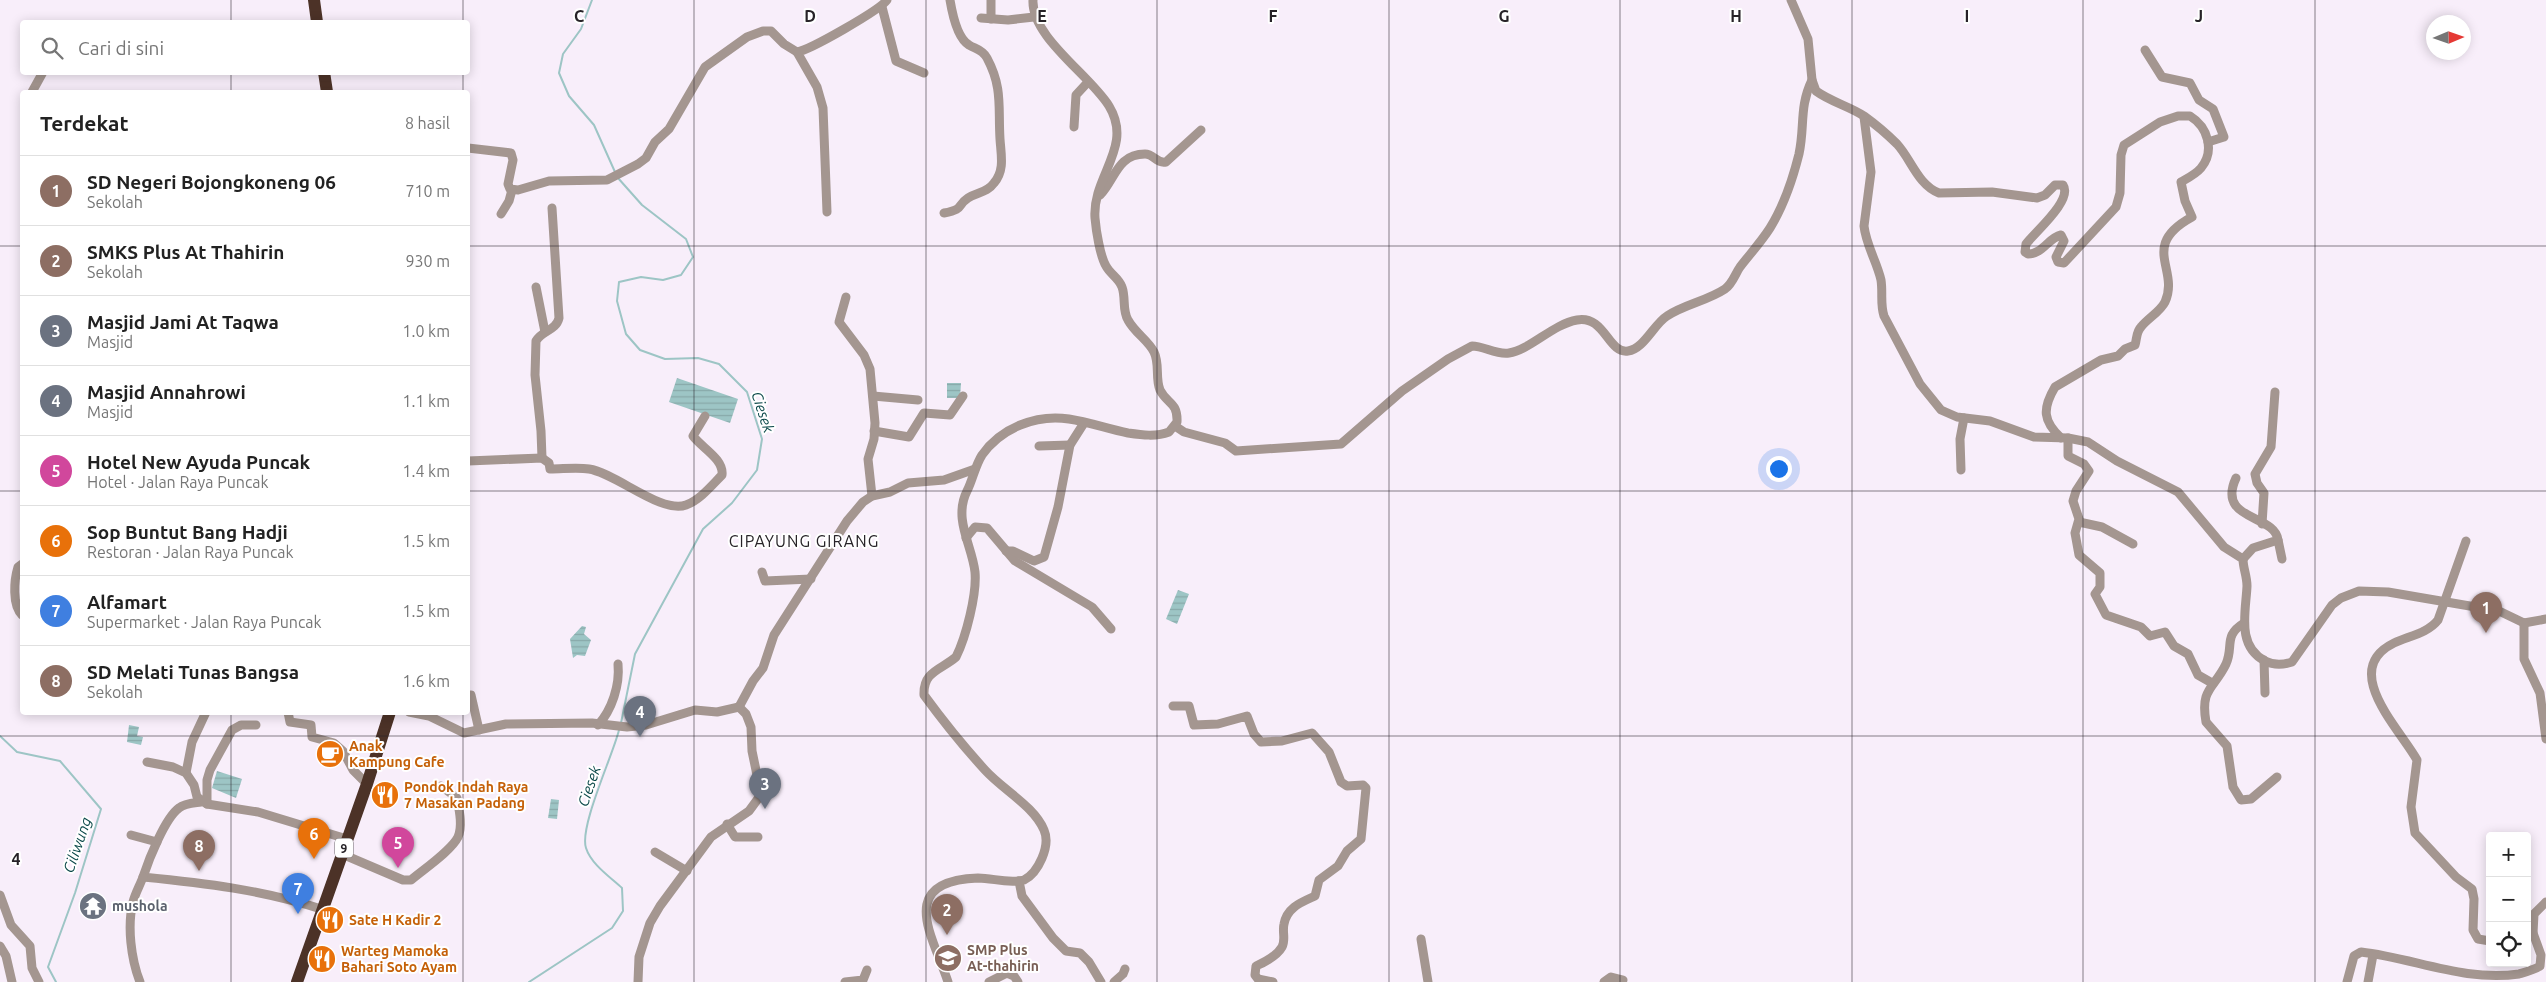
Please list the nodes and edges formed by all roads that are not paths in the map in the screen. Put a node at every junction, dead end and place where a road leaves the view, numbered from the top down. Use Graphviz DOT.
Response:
graph roads {
  1 [pos="314,0"];
  2 [pos="950,0"];
  3 [pos="991,0"];
  4 [pos="1033,0"];
  5 [pos="1791,0"];
  6 [pos="885,4"];
  7 [pos="1034,17"];
  8 [pos="317,20"];
  9 [pos="2145,50"];
  10 [pos="797,52"];
  11 [pos="924,73"];
  12 [pos="41,75"];
  13 [pos="324,75"];
  14 [pos="1812,80"];
  15 [pos="1088,82"];
  16 [pos="33,90"];
  17 [pos="326,90"];
  18 [pos="1864,117"];
  19 [pos="1074,127"];
  20 [pos="1201,130"];
  21 [pos="2208,142"];
  22 [pos="470,148"];
  23 [pos="512,190"];
  24 [pos="1098,197"];
  25 [pos="552,208"];
  26 [pos="827,212"];
  27 [pos="944,213"];
  28 [pos="501,214"];
  29 [pos="536,287"];
  30 [pos="846,297"];
  31 [pos="545,332"];
  32 [pos="2275,392"];
  33 [pos="873,396"];
  34 [pos="963,396"];
  35 [pos="918,400"];
  36 [pos="705,416"];
  37 [pos="1964,418"];
  38 [pos="1084,423"];
  39 [pos="1175,426"];
  40 [pos="874,431"];
  41 [pos="2064,438"];
  42 [pos="1070,445"];
  43 [pos="1040,446"];
  44 [pos="542,458"];
  45 [pos="470,461"];
  46 [pos="976,468"];
  47 [pos="1961,470"];
  48 [pos="2236,478"];
  49 [pos="872,496"];
  50 [pos="2079,522"];
  51 [pos="2262,524"];
  52 [pos="966,538"];
  53 [pos="2278,540"];
  54 [pos="2466,541"];
  55 [pos="2133,544"];
  56 [pos="1006,551"];
  57 [pos="2243,558"];
  58 [pos="2282,559"];
  59 [pos="20,566"];
  60 [pos="762,572"];
  61 [pos="811,579"];
  62 [pos="2444,603"];
  63 [pos="20,612"];
  64 [pos="2546,620"];
  65 [pos="2244,623"];
  66 [pos="2524,623"];
  67 [pos="1111,629"];
  68 [pos="2264,660"];
  69 [pos="618,664"];
  70 [pos="2212,683"];
  71 [pos="2265,693"];
  72 [pos="470,695"];
  73 [pos="1173,706"];
  74 [pos="739,707"];
  75 [pos="205,715"];
  76 [pos="289,715"];
  77 [pos="389,715"];
  78 [pos="424,715"];
  79 [pos="598,724"];
  80 [pos="256,725"];
  81 [pos="479,730"];
  82 [pos="2546,739"];
  83 [pos="147,762"];
  84 [pos="186,773"];
  85 [pos="2277,777"];
  86 [pos="367,784"];
  87 [pos="441,786"];
  88 [pos="204,803"];
  89 [pos="727,824"];
  90 [pos="131,835"];
  91 [pos="758,837"];
  92 [pos="347,839"];
  93 [pos="157,842"];
  94 [pos="655,852"];
  95 [pos="342,854"];
  96 [pos="688,871"];
  97 [pos="143,877"];
  98 [pos="1019,882"];
  99 [pos="0,895"];
  100 [pos="2546,902"];
  101 [pos="321,909"];
  102 [pos="2531,928"];
  103 [pos="2531,936"];
  104 [pos="1421,939"];
  105 [pos="2486,940"];
  106 [pos="0,946"];
  107 [pos="2373,954"];
  108 [pos="1125,969"];
  109 [pos="866,970"];
  110 [pos="2520,978"];
  111 [pos="1623,980"];
  112 [pos="12,982"];
  113 [pos="39,982"];
  114 [pos="140,982"];
  115 [pos="296,982"];
  116 [pos="638,982"];
  117 [pos="844,982"];
  118 [pos="948,982"];
  119 [pos="989,982"];
  120 [pos="1018,982"];
  121 [pos="1101,982"];
  122 [pos="1114,982"];
  123 [pos="1274,982"];
  124 [pos="1428,982"];
  125 [pos="1604,982"];
  126 [pos="2348,982"];
  127 [pos="2368,982"];
  1 -- 8 [label="highway"];
  2 -- 27 [label="street"];
  3 -- 7 [label="street"];
  4 -- 7 [label="street"];
  5 -- 14 [label="street"];
  6 -- 10 [label="street"];
  6 -- 11 [label="street"];
  7 -- 15 [label="street"];
  9 -- 21 [label="street"];
  10 -- 23 [label="street"];
  10 -- 26 [label="street"];
  12 -- 16 [label="street"];
  13 -- 17 [label="highway"];
  14 -- 18 [label="street"];
  14 -- 39 [label="street"];
  15 -- 19 [label="street"];
  15 -- 24 [label="street"];
  18 -- 21 [label="street"];
  18 -- 37 [label="street"];
  20 -- 24 [label="street"];
  21 -- 41 [label="street"];
  22 -- 23 [label="street"];
  23 -- 28 [label="street"];
  24 -- 39 [label="street"];
  25 -- 31 [label="street"];
  29 -- 31 [label="street"];
  30 -- 33 [label="street"];
  31 -- 44 [label="street"];
  32 -- 51 [label="street"];
  33 -- 35 [label="street"];
  33 -- 40 [label="street"];
  34 -- 40 [label="street"];
  36 -- 44 [label="street"];
  37 -- 41 [label="street"];
  37 -- 47 [label="street"];
  38 -- 39 [label="street"];
  38 -- 42 [label="street"];
  38 -- 46 [label="street"];
  40 -- 49 [label="street"];
  41 -- 50 [label="street"];
  41 -- 57 [label="street"];
  42 -- 43 [label="street"];
  42 -- 56 [label="street"];
  44 -- 45 [label="street"];
  46 -- 49 [label="street"];
  46 -- 52 [label="street"];
  48 -- 51 [label="street"];
  49 -- 61 [label="street"];
  50 -- 55 [label="street"];
  50 -- 70 [label="street"];
  51 -- 53 [label="street"];
  52 -- 56 [label="street"];
  52 -- 98 [label="street"];
  53 -- 57 [label="street"];
  53 -- 58 [label="street"];
  54 -- 62 [label="street"];
  56 -- 67 [label="street"];
  57 -- 65 [label="street"];
  59 -- 63 [label="street"];
  60 -- 61 [label="street"];
  61 -- 74 [label="street"];
  62 -- 66 [label="street"];
  62 -- 68 [label="street"];
  62 -- 105 [label="street"];
  64 -- 66 [label="street"];
  65 -- 68 [label="street"];
  65 -- 70 [label="street"];
  66 -- 82 [label="street"];
  68 -- 71 [label="street"];
  69 -- 79 [label="street"];
  70 -- 85 [label="street"];
  72 -- 81 [label="street"];
  73 -- 123 [label="street"];
  74 -- 79 [label="street"];
  74 -- 89 [label="street"];
  75 -- 84 [label="street"];
  76 -- 86 [label="street"];
  77 -- 86 [label="highway, 9"];
  78 -- 81 [label="street"];
  79 -- 81 [label="street"];
  80 -- 88 [label="street"];
  83 -- 84 [label="street"];
  84 -- 88 [label="street"];
  86 -- 92 [label="highway, 9"];
  87 -- 95 [label="street"];
  88 -- 92 [label="street"];
  88 -- 93 [label="street"];
  89 -- 91 [label="street"];
  89 -- 96 [label="street"];
  90 -- 93 [label="street"];
  92 -- 95 [label="highway, 9"];
  93 -- 97 [label="street"];
  94 -- 96 [label="street"];
  95 -- 101 [label="highway, 9"];
  96 -- 116 [label="street"];
  97 -- 101 [label="street"];
  97 -- 114 [label="street"];
  98 -- 118 [label="street"];
  98 -- 121 [label="street"];
  99 -- 113 [label="street"];
  100 -- 102 [label="street"];
  101 -- 115 [label="highway, 9"];
  103 -- 110 [label="street"];
  104 -- 124 [label="street"];
  106 -- 112 [label="street"];
  107 -- 110 [label="street"];
  107 -- 126 [label="street"];
  107 -- 127 [label="street"];
  108 -- 122 [label="street"];
  109 -- 117 [label="street"];
  111 -- 125 [label="street"];
  119 -- 120 [label="street"];
}
